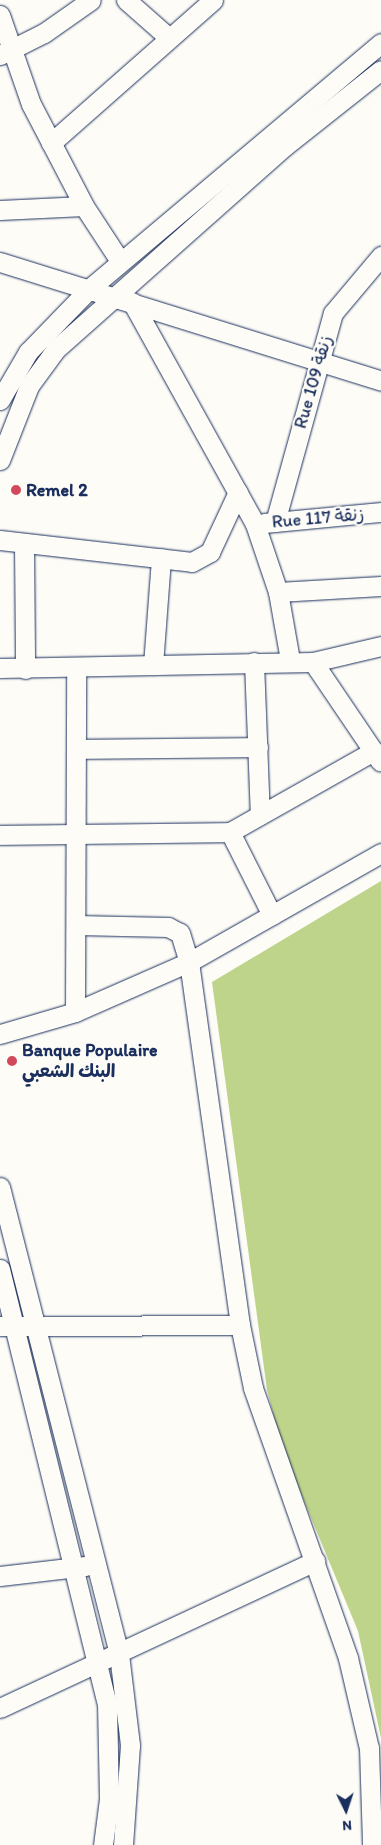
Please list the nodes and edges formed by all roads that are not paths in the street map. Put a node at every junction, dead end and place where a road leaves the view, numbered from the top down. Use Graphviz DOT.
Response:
graph roads {
  1 [pos="91,0"];
  2 [pos="126,0"];
  3 [pos="213,0"];
  4 [pos="0,15"];
  5 [pos="167,36"];
  6 [pos="381,43"];
  7 [pos="5,53"];
  8 [pos="381,70"];
  9 [pos="51,143"];
  10 [pos="84,206"];
  11 [pos="0,210"];
  12 [pos="120,261"];
  13 [pos="0,262"];
  14 [pos="378,265"];
  15 [pos="89,289"];
  16 [pos="113,298"];
  17 [pos="132,302"];
  18 [pos="317,362"];
  19 [pos="381,381"];
  20 [pos="0,400"];
  21 [pos="0,460"];
  22 [pos="238,492"];
  23 [pos="381,512"];
  24 [pos="275,522"];
  25 [pos="255,524"];
  26 [pos="0,540"];
  27 [pos="24,543"];
  28 [pos="162,558"];
  29 [pos="381,586"];
  30 [pos="278,592"];
  31 [pos="381,646"];
  32 [pos="290,660"];
  33 [pos="254,662"];
  34 [pos="313,662"];
  35 [pos="153,666"];
  36 [pos="0,668"];
  37 [pos="25,669"];
  38 [pos="76,670"];
  39 [pos="258,747"];
  40 [pos="77,749"];
  41 [pos="378,756"];
  42 [pos="260,815"];
  43 [pos="230,832"];
  44 [pos="78,834"];
  45 [pos="0,835"];
  46 [pos="381,853"];
  47 [pos="272,915"];
  48 [pos="76,925"];
  49 [pos="189,962"];
  50 [pos="75,1012"];
  51 [pos="0,1034"];
  52 [pos="0,1187"];
  53 [pos="0,1269"];
  54 [pos="240,1325"];
  55 [pos="7,1326"];
  56 [pos="36,1327"];
  57 [pos="315,1561"];
  58 [pos="96,1564"];
  59 [pos="74,1568"];
  60 [pos="0,1576"];
  61 [pos="119,1654"];
  62 [pos="98,1664"];
  63 [pos="0,1708"];
  64 [pos="110,1780"];
  65 [pos="129,1781"];
  66 [pos="103,1845"];
  67 [pos="123,1845"];
  68 [pos="372,1845"];
  1 -- 7 [label="street"];
  2 -- 5 [label="street"];
  3 -- 5 [label="street"];
  4 -- 7 [label="street"];
  5 -- 9 [label="street"];
  6 -- 12 [label="street"];
  7 -- 9 [label="street"];
  8 -- 16 [label="street"];
  9 -- 10 [label="street"];
  10 -- 11 [label="street"];
  10 -- 12 [label="street"];
  12 -- 15 [label="street"];
  13 -- 15 [label="street"];
  14 -- 18 [label="street, Rue 109 زنقة"];
  15 -- 16 [label="street"];
  15 -- 20 [label="street"];
  16 -- 17 [label="street"];
  16 -- 21 [label="street"];
  17 -- 18 [label="street"];
  17 -- 22 [label="street"];
  18 -- 19 [label="street"];
  18 -- 24 [label="street, Rue 109 زنقة"];
  22 -- 25 [label="street"];
  22 -- 28 [label="street"];
  23 -- 24 [label="street, Rue 117 زنقة"];
  24 -- 25 [label="street, Rue 117 زنقة"];
  25 -- 30 [label="street"];
  26 -- 27 [label="street"];
  27 -- 28 [label="street"];
  27 -- 37 [label="street"];
  28 -- 35 [label="street"];
  29 -- 30 [label="street"];
  30 -- 32 [label="street"];
  31 -- 34 [label="street"];
  32 -- 33 [label="street"];
  32 -- 34 [label="street"];
  33 -- 35 [label="street"];
  33 -- 39 [label="street"];
  34 -- 41 [label="street"];
  35 -- 38 [label="street"];
  36 -- 37 [label="street"];
  37 -- 38 [label="street"];
  38 -- 40 [label="street"];
  39 -- 40 [label="street"];
  39 -- 42 [label="street"];
  40 -- 44 [label="street"];
  41 -- 42 [label="street"];
  42 -- 43 [label="street"];
  43 -- 44 [label="street"];
  43 -- 47 [label="street"];
  44 -- 45 [label="street"];
  44 -- 48 [label="street"];
  46 -- 47 [label="street"];
  47 -- 49 [label="street"];
  48 -- 49 [label="street"];
  48 -- 50 [label="street"];
  49 -- 50 [label="street"];
  49 -- 54 [label="street"];
  50 -- 51 [label="street"];
  52 -- 56 [label="street"];
  53 -- 55 [label="street"];
  54 -- 56 [label="street"];
  54 -- 57 [label="street"];
  55 -- 56 [label="street"];
  55 -- 59 [label="street"];
  56 -- 58 [label="street"];
  57 -- 61 [label="street"];
  57 -- 68 [label="street"];
  58 -- 59 [label="street"];
  58 -- 61 [label="street"];
  59 -- 60 [label="street"];
  59 -- 62 [label="street"];
  61 -- 62 [label="street"];
  61 -- 65 [label="street"];
  62 -- 63 [label="street"];
  62 -- 64 [label="street"];
  64 -- 65 [label="street"];
  64 -- 66 [label="street"];
  65 -- 67 [label="street"];
}
